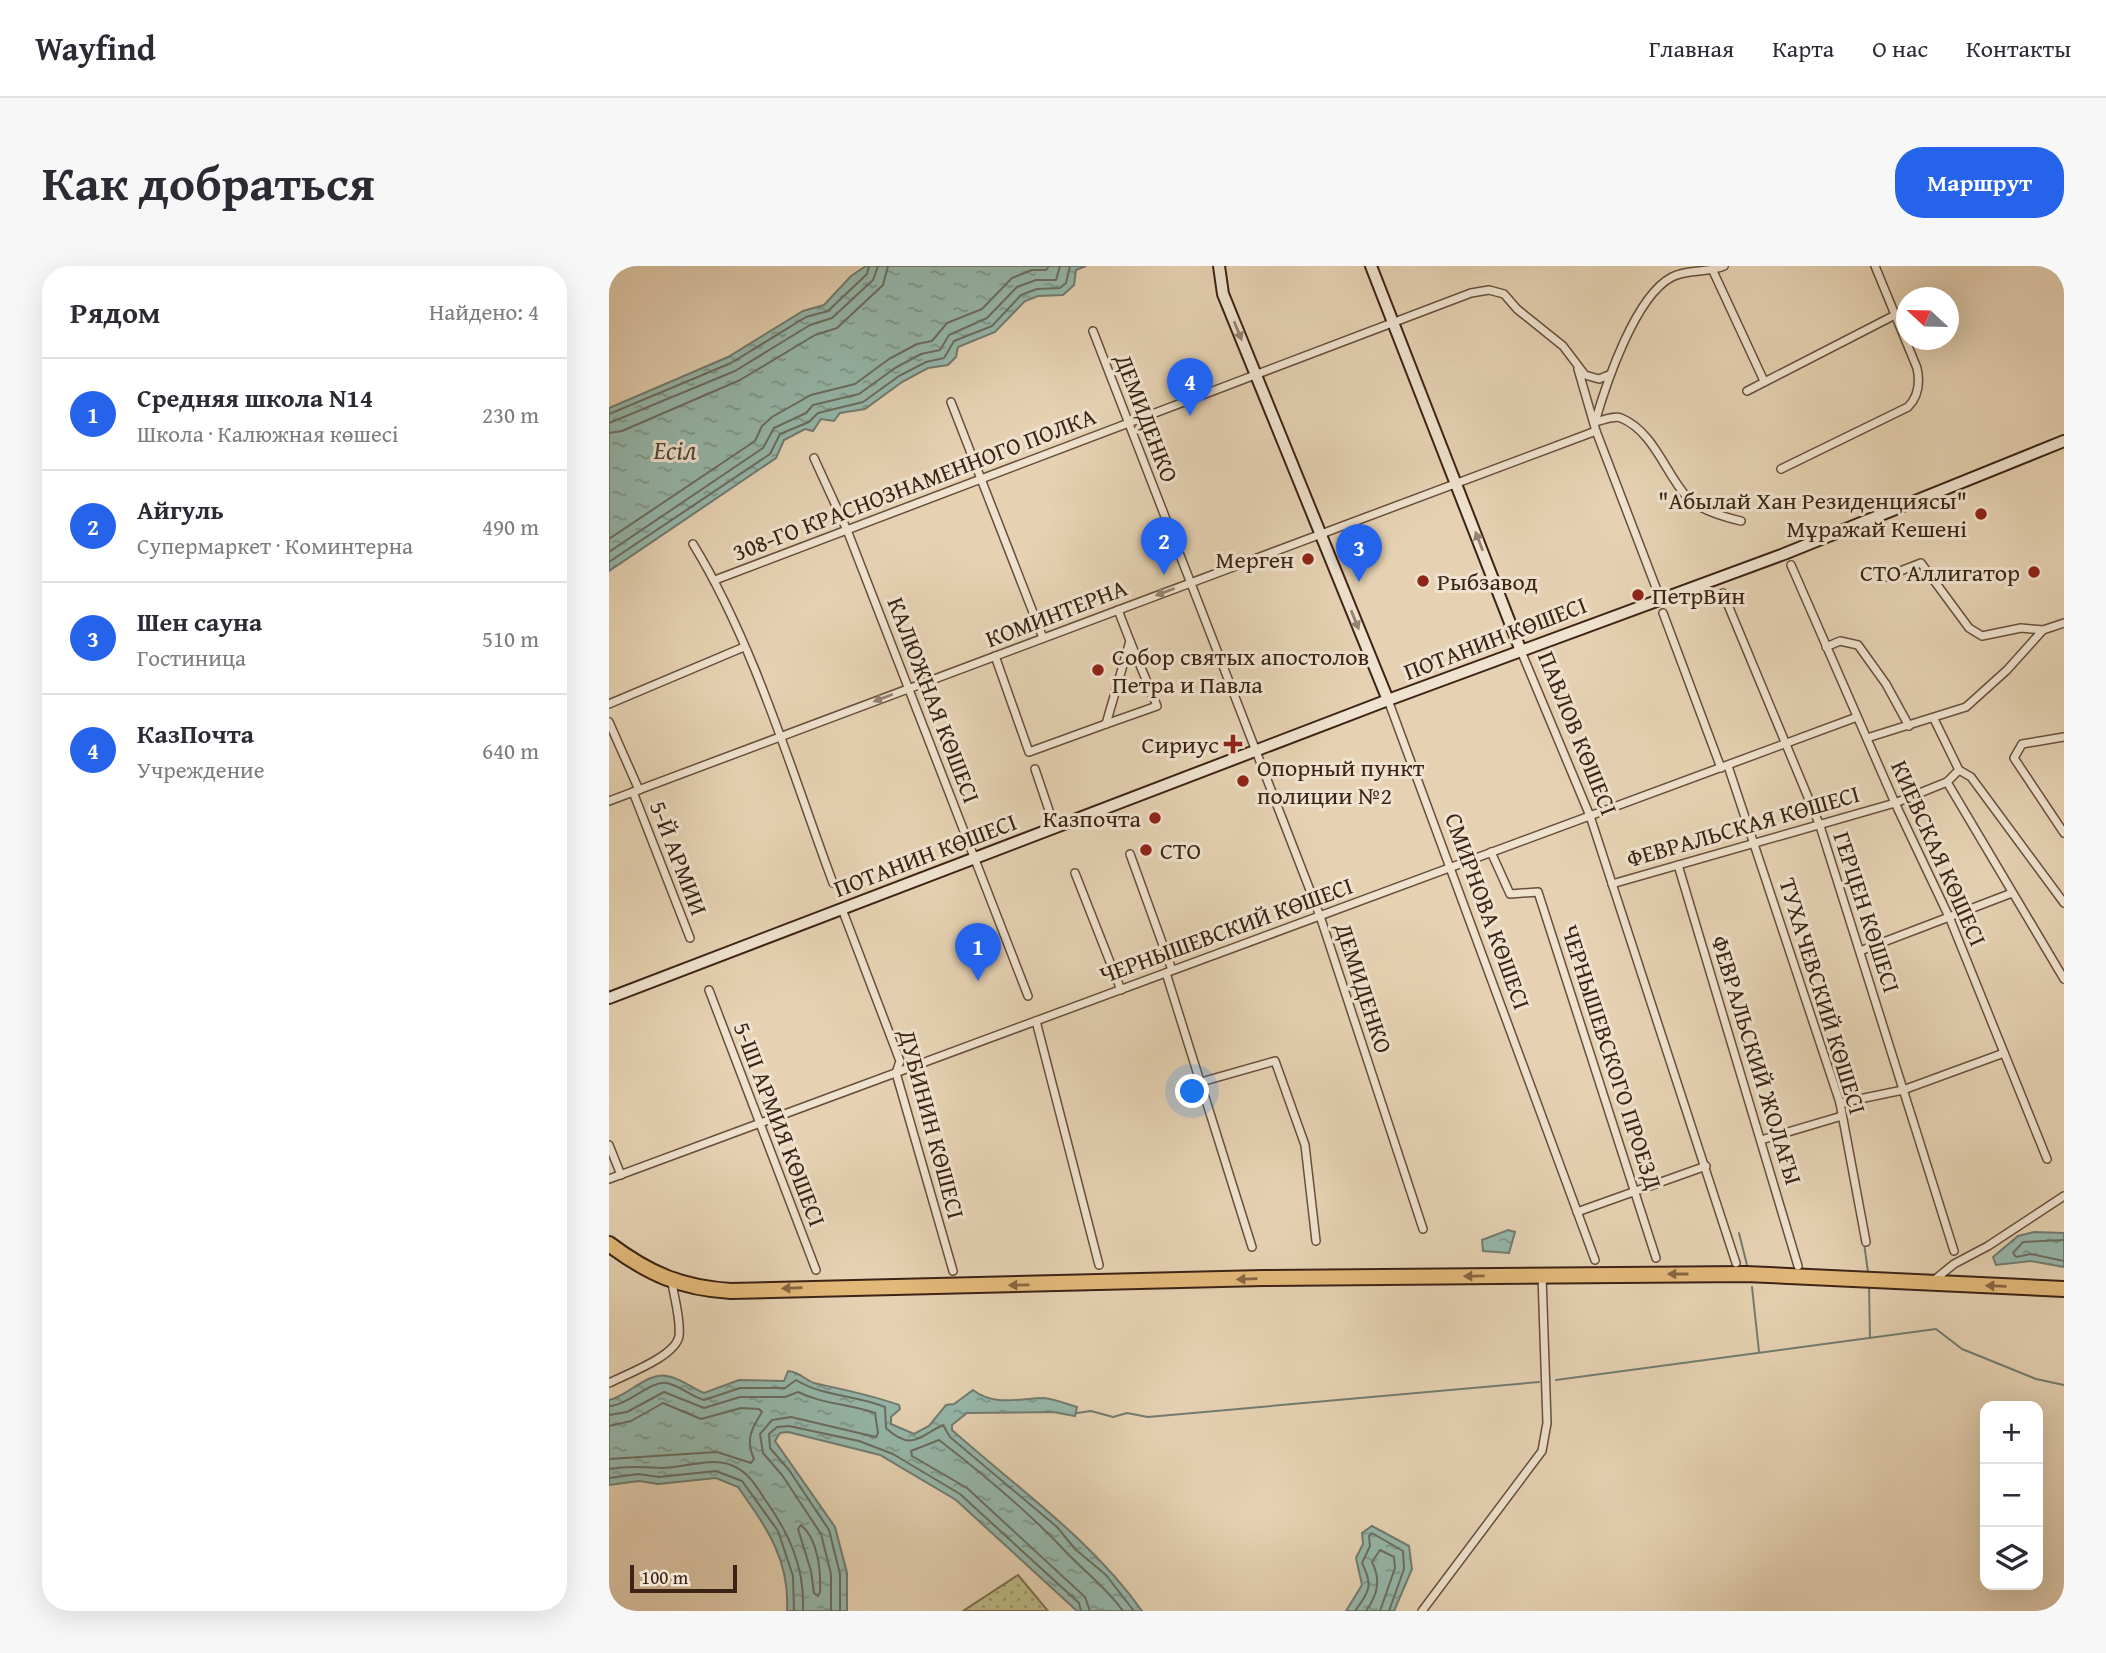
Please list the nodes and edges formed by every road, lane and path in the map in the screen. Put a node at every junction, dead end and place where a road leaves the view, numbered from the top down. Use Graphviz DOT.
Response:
graph roads {
  1 [pos="1219,266"];
  2 [pos="1371,266"];
  3 [pos="1724,266"];
  4 [pos="1875,266"];
  5 [pos="1713,271"];
  6 [pos="1895,315"];
  7 [pos="1394,322"];
  8 [pos="1093,331"];
  9 [pos="1577,368"];
  10 [pos="1256,374"];
  11 [pos="1609,376"];
  12 [pos="1764,381"];
  13 [pos="1747,391"];
  14 [pos="951,402"];
  15 [pos="1594,422"];
  16 [pos="1129,423"];
  17 [pos="1596,431"];
  18 [pos="2064,442"];
  19 [pos="814,458"];
  20 [pos="1781,469"];
  21 [pos="982,479"];
  22 [pos="1456,483"];
  23 [pos="1741,521"];
  24 [pos="848,530"];
  25 [pos="1321,534"];
  26 [pos="694,544"];
  27 [pos="1791,565"];
  28 [pos="1885,576"];
  29 [pos="715,580"];
  30 [pos="1191,583"];
  31 [pos="1723,593"];
  32 [pos="1660,598"];
  33 [pos="1118,610"];
  34 [pos="1663,613"];
  35 [pos="2064,623"];
  36 [pos="2043,629"];
  37 [pos="1043,638"];
  38 [pos="1130,640"];
  39 [pos="744,647"];
  40 [pos="1826,647"];
  41 [pos="1521,651"];
  42 [pos="996,656"];
  43 [pos="909,689"];
  44 [pos="1388,701"];
  45 [pos="609,704"];
  46 [pos="1857,717"];
  47 [pos="1934,719"];
  48 [pos="609,722"];
  49 [pos="1106,724"];
  50 [pos="1909,726"];
  51 [pos="778,737"];
  52 [pos="2064,737"];
  53 [pos="1867,738"];
  54 [pos="1786,743"];
  55 [pos="1256,751"];
  56 [pos="1725,767"];
  57 [pos="1035,769"];
  58 [pos="1958,770"];
  59 [pos="1947,782"];
  60 [pos="636,791"];
  61 [pos="609,801"];
  62 [pos="1895,803"];
  63 [pos="1590,816"];
  64 [pos="1820,825"];
  65 [pos="1055,828"];
  66 [pos="2064,833"];
  67 [pos="1753,843"];
  68 [pos="1491,852"];
  69 [pos="1130,853"];
  70 [pos="975,859"];
  71 [pos="1678,864"];
  72 [pos="1450,867"];
  73 [pos="1075,873"];
  74 [pos="833,883"];
  75 [pos="1612,884"];
  76 [pos="2012,893"];
  77 [pos="2064,903"];
  78 [pos="842,909"];
  79 [pos="1320,916"];
  80 [pos="1950,919"];
  81 [pos="690,938"];
  82 [pos="1860,951"];
  83 [pos="1169,972"];
  84 [pos="2064,978"];
  85 [pos="709,990"];
  86 [pos="1121,990"];
  87 [pos="1028,996"];
  88 [pos="609,998"];
  89 [pos="1035,1021"];
  90 [pos="2004,1053"];
  91 [pos="896,1073"];
  92 [pos="1201,1082"];
  93 [pos="1903,1090"];
  94 [pos="1840,1103"];
  95 [pos="1842,1116"];
  96 [pos="760,1124"];
  97 [pos="1761,1140"];
  98 [pos="609,1145"];
  99 [pos="2047,1159"];
  100 [pos="1706,1166"];
  101 [pos="621,1175"];
  102 [pos="609,1179"];
  103 [pos="1635,1191"];
  104 [pos="2064,1196"];
  105 [pos="1577,1212"];
  106 [pos="1423,1229"];
  107 [pos="1316,1241"];
  108 [pos="1866,1242"];
  109 [pos="609,1244"];
  110 [pos="1252,1247"];
  111 [pos="1954,1251"];
  112 [pos="1656,1258"];
  113 [pos="1595,1260"];
  114 [pos="1099,1265"];
  115 [pos="1798,1266"];
  116 [pos="816,1270"];
  117 [pos="953,1271"];
  118 [pos="1745,1271"];
  119 [pos="1542,1275"];
  120 [pos="672,1282"];
  121 [pos="1929,1283"];
  122 [pos="2064,1289"];
  123 [pos="609,1383"];
  124 [pos="1422,1611"];
  1 -- 10 [label="main road, СМИРНОВА КӨШЕСІ, one-way"];
  2 -- 7 [label="main road, ПАВЛОВ КӨШЕСІ"];
  3 -- 5 [label="street"];
  4 -- 6 [label="street"];
  5 -- 11 [label="street"];
  5 -- 12 [label="street"];
  6 -- 12 [label="street"];
  6 -- 20 [label="street"];
  7 -- 9 [label="street, 308-ГО КРАСНОЗНАМЕННОГО ПОЛКА"];
  7 -- 10 [label="street, 308-ГО КРАСНОЗНАМЕННОГО ПОЛКА"];
  7 -- 22 [label="main road, ПАВЛОВ КӨШЕСІ"];
  8 -- 16 [label="street, ДЕМИДЕНКО"];
  9 -- 11 [label="street"];
  9 -- 15 [label="street"];
  10 -- 16 [label="street, 308-ГО КРАСНОЗНАМЕННОГО ПОЛКА"];
  10 -- 25 [label="main road, СМИРНОВА КӨШЕСІ"];
  11 -- 15 [label="street"];
  12 -- 13 [label="street"];
  14 -- 21 [label="street"];
  15 -- 17 [label="street"];
  15 -- 23 [label="street"];
  16 -- 21 [label="street, 308-ГО КРАСНОЗНАМЕННОГО ПОЛКА"];
  16 -- 30 [label="street, ДЕМИДЕНКО"];
  17 -- 22 [label="street, КОМИНТЕРНА"];
  17 -- 32 [label="street"];
  18 -- 32 [label="main road, ПОТАНИН КӨШЕСІ"];
  19 -- 24 [label="street, КАЛЮЖНАЯ КӨШЕСІ"];
  21 -- 24 [label="street, 308-ГО КРАСНОЗНАМЕННОГО ПОЛКА"];
  21 -- 37 [label="street"];
  22 -- 25 [label="street, КОМИНТЕРНА"];
  41 -- 22 [label="main road, ПАВЛОВ КӨШЕСІ, one-way"];
  24 -- 29 [label="street, 308-ГО КРАСНОЗНАМЕННОГО ПОЛКА"];
  24 -- 43 [label="street, КАЛЮЖНАЯ КӨШЕСІ"];
  25 -- 30 [label="street, КОМИНТЕРНА"];
  25 -- 44 [label="main road, СМИРНОВА КӨШЕСІ, one-way"];
  26 -- 29 [label="street"];
  27 -- 40 [label="street, КИЕВСКАЯ КӨШЕСІ"];
  28 -- 36 [label="street"];
  29 -- 39 [label="street"];
  30 -- 33 [label="street, КОМИНТЕРНА, one-way"];
  30 -- 55 [label="street, ДЕМИДЕНКО"];
  31 -- 54 [label="street, ГЕРЦЕН КӨШЕСІ"];
  32 -- 41 [label="main road, ПОТАНИН КӨШЕСІ"];
  33 -- 37 [label="street, КОМИНТЕРНА"];
  33 -- 38 [label="street"];
  34 -- 56 [label="street, ТУХАЧЕВСКИЙ КӨШЕСІ"];
  35 -- 36 [label="street"];
  36 -- 47 [label="street"];
  37 -- 42 [label="street, КОМИНТЕРНА"];
  38 -- 49 [label="street"];
  38 -- 49 [label="street"];
  39 -- 45 [label="street"];
  39 -- 51 [label="street"];
  40 -- 46 [label="street, КИЕВСКАЯ КӨШЕСІ"];
  40 -- 50 [label="street"];
  41 -- 44 [label="main road, ПОТАНИН КӨШЕСІ"];
  41 -- 63 [label="street, ПАВЛОВ КӨШЕСІ"];
  42 -- 43 [label="street, КОМИНТЕРНА"];
  42 -- 49 [label="street"];
  43 -- 51 [label="street, КОМИНТЕРНА, one-way"];
  43 -- 70 [label="street, КАЛЮЖНАЯ КӨШЕСІ"];
  44 -- 55 [label="main road, ПОТАНИН КӨШЕСІ"];
  44 -- 72 [label="street, СМИРНОВА КӨШЕСІ"];
  46 -- 53 [label="street, КИЕВСКАЯ КӨШЕСІ"];
  46 -- 54 [label="street, ЧЕРНЫШЕВСКИЙ КӨШЕСІ"];
  47 -- 50 [label="street"];
  47 -- 58 [label="street"];
  48 -- 60 [label="street, 5-Й АРМИИ"];
  50 -- 53 [label="street"];
  51 -- 60 [label="street, КОМИНТЕРНА"];
  51 -- 74 [label="street"];
  52 -- 66 [label="street"];
  53 -- 62 [label="street, КИЕВСКАЯ КӨШЕСІ"];
  54 -- 56 [label="street, ЧЕРНЫШЕВСКИЙ КӨШЕСІ"];
  54 -- 64 [label="street, ГЕРЦЕН КӨШЕСІ"];
  55 -- 65 [label="main road, ПОТАНИН КӨШЕСІ"];
  55 -- 79 [label="street, ДЕМИДЕНКО"];
  56 -- 63 [label="street, ЧЕРНЫШЕВСКИЙ КӨШЕСІ"];
  56 -- 67 [label="street, ТУХАЧЕВСКИЙ КӨШЕСІ"];
  57 -- 65 [label="street"];
  58 -- 59 [label="street, ФЕВРАЛЬСКАЯ КӨШЕСІ"];
  58 -- 77 [label="street"];
  59 -- 62 [label="street, ФЕВРАЛЬСКАЯ КӨШЕСІ"];
  59 -- 76 [label="street"];
  60 -- 61 [label="street, КОМИНТЕРНА"];
  60 -- 81 [label="street, 5-Й АРМИИ"];
  62 -- 64 [label="street, ФЕВРАЛЬСКАЯ КӨШЕСІ"];
  62 -- 80 [label="street, КИЕВСКАЯ КӨШЕСІ"];
  63 -- 68 [label="street, ЧЕРНЫШЕВСКИЙ КӨШЕСІ"];
  63 -- 75 [label="street, ПАВЛОВ КӨШЕСІ"];
  64 -- 67 [label="street, ФЕВРАЛЬСКАЯ КӨШЕСІ"];
  64 -- 82 [label="street, ГЕРЦЕН КӨШЕСІ"];
  65 -- 70 [label="main road, ПОТАНИН КӨШЕСІ"];
  67 -- 71 [label="street, ФЕВРАЛЬСКАЯ КӨШЕСІ"];
  67 -- 94 [label="street, ТУХАЧЕВСКИЙ КӨШЕСІ"];
  68 -- 72 [label="street, ЧЕРНЫШЕВСКИЙ КӨШЕСІ"];
  68 -- 103 [label="street, ЧЕРНЫШЕВСКОГО ПРОЕЗД"];
  69 -- 83 [label="street"];
  70 -- 78 [label="main road, ПОТАНИН КӨШЕСІ"];
  70 -- 87 [label="street, КАЛЮЖНАЯ КӨШЕСІ"];
  71 -- 75 [label="street, ФЕВРАЛЬСКАЯ КӨШЕСІ"];
  71 -- 97 [label="street, ФЕВРАЛЬСКИЙ ЖОЛАҒЫ"];
  72 -- 79 [label="street, ЧЕРНЫШЕВСКИЙ КӨШЕСІ"];
  72 -- 105 [label="street, СМИРНОВА КӨШЕСІ"];
  73 -- 86 [label="street"];
  75 -- 100 [label="street, ПАВЛОВ КӨШЕСІ"];
  76 -- 80 [label="street"];
  76 -- 84 [label="street"];
  78 -- 88 [label="main road, ПОТАНИН КӨШЕСІ"];
  78 -- 91 [label="street, ДУБИНИН КӨШЕСІ"];
  79 -- 83 [label="street, ЧЕРНЫШЕВСКИЙ КӨШЕСІ"];
  79 -- 106 [label="street, ДЕМИДЕНКО"];
  80 -- 82 [label="street"];
  80 -- 90 [label="street, КИЕВСКАЯ КӨШЕСІ"];
  82 -- 93 [label="street, ГЕРЦЕН КӨШЕСІ"];
  83 -- 86 [label="street, ЧЕРНЫШЕВСКИЙ КӨШЕСІ"];
  83 -- 92 [label="street"];
  85 -- 96 [label="street, 5-ШІ АРМИЯ КӨШЕСІ"];
  86 -- 89 [label="street, ЧЕРНЫШЕВСКИЙ КӨШЕСІ"];
  89 -- 91 [label="street, ЧЕРНЫШЕВСКИЙ КӨШЕСІ"];
  89 -- 114 [label="street"];
  90 -- 93 [label="street"];
  90 -- 99 [label="street, КИЕВСКАЯ КӨШЕСІ"];
  91 -- 96 [label="street, ЧЕРНЫШЕВСКИЙ КӨШЕСІ"];
  91 -- 117 [label="street, ДУБИНИН КӨШЕСІ"];
  92 -- 107 [label="street"];
  92 -- 110 [label="street"];
  93 -- 94 [label="street"];
  93 -- 111 [label="street, ГЕРЦЕН КӨШЕСІ"];
  94 -- 95 [label="street, ТУХАЧЕВСКИЙ КӨШЕСІ"];
  95 -- 97 [label="street"];
  95 -- 108 [label="street, ТУХАЧЕВСКИЙ КӨШЕСІ"];
  96 -- 101 [label="street, ЧЕРНЫШЕВСКИЙ КӨШЕСІ"];
  96 -- 116 [label="street, 5-ШІ АРМИЯ КӨШЕСІ"];
  97 -- 115 [label="street, ФЕВРАЛЬСКИЙ ЖОЛАҒЫ"];
  98 -- 101 [label="street"];
  100 -- 103 [label="street"];
  100 -- 118 [label="street, ПАВЛОВ КӨШЕСІ"];
  101 -- 102 [label="street, ЧЕРНЫШЕВСКИЙ КӨШЕСІ"];
  103 -- 105 [label="street"];
  103 -- 112 [label="street, ЧЕРНЫШЕВСКОГО ПРОЕЗД"];
  104 -- 121 [label="street"];
  105 -- 113 [label="street, СМИРНОВА КӨШЕСІ"];
  109 -- 120 [label="highway"];
  118 -- 119 [label="highway, one-way"];
  118 -- 121 [label="highway"];
  119 -- 120 [label="highway, one-way"];
  119 -- 124 [label="street"];
  120 -- 123 [label="street"];
  122 -- 121 [label="highway, one-way"];
}
